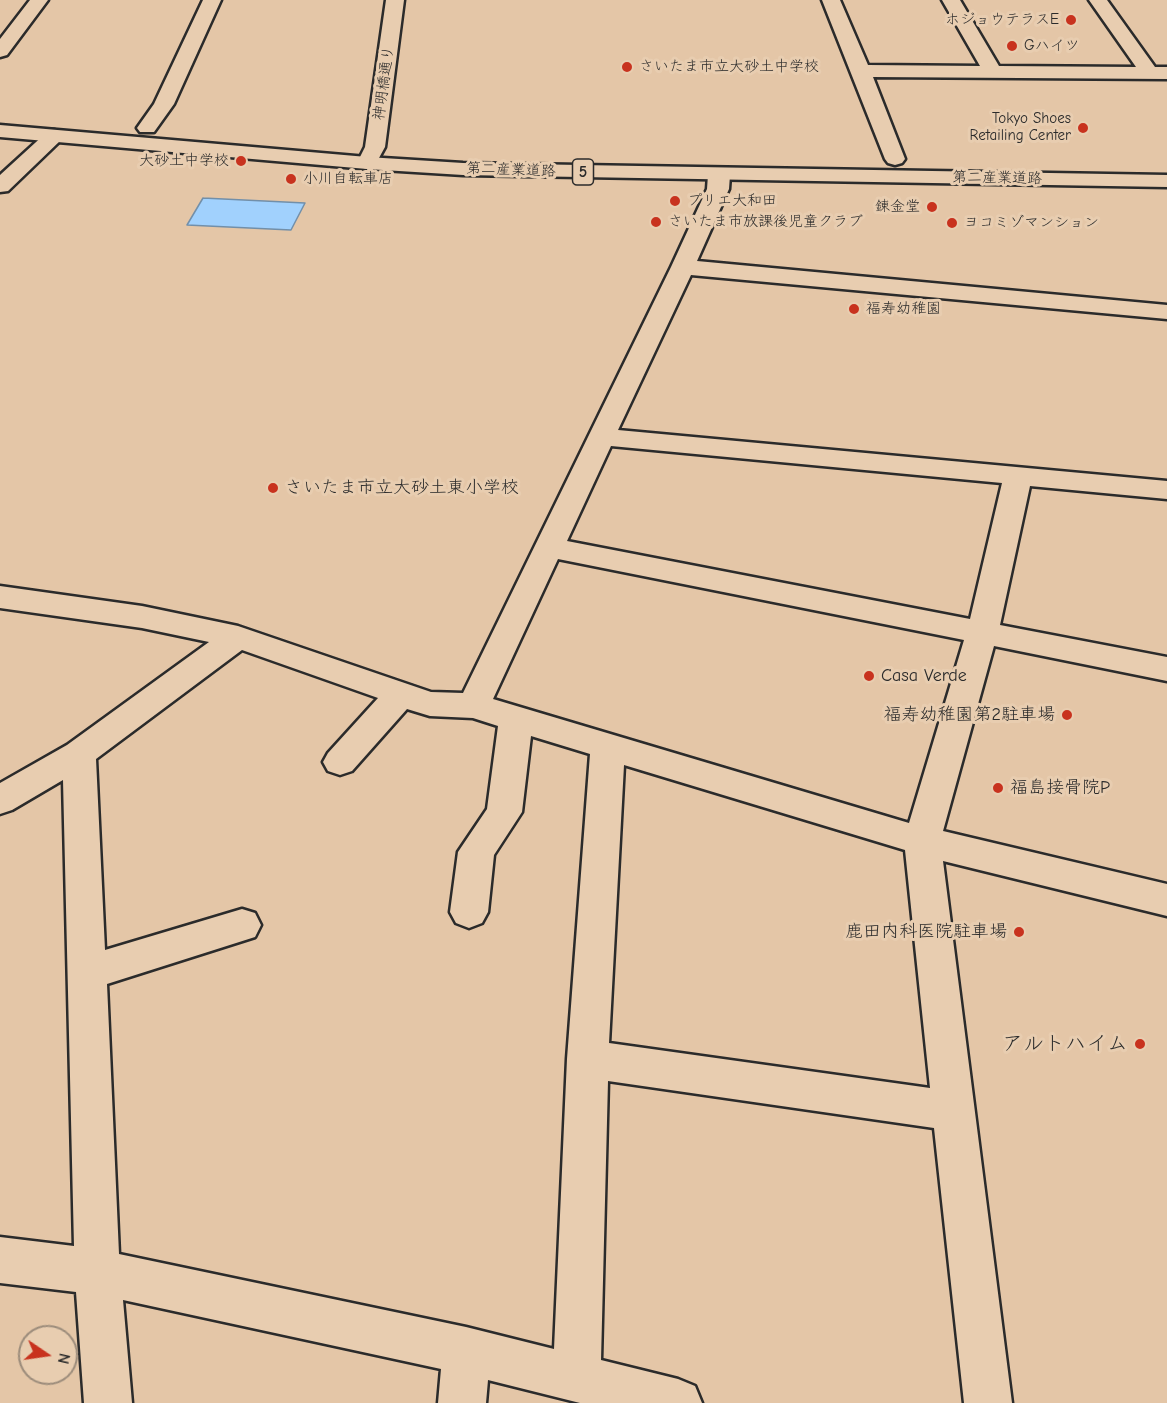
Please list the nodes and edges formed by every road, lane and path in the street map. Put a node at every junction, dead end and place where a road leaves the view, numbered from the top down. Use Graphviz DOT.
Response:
graph roads {
  1 [pos="39,0"];
  2 [pos="212,0"];
  3 [pos="395,0"];
  4 [pos="831,0"];
  5 [pos="951,0"];
  6 [pos="1098,0"];
  7 [pos="0,51"];
  8 [pos="861,71"];
  9 [pos="992,71"];
  10 [pos="1159,73"];
  11 [pos="0,116"];
  12 [pos="147,128"];
  13 [pos="0,131"];
  14 [pos="54,136"];
  15 [pos="371,155"];
  16 [pos="895,159"];
  17 [pos="1096,160"];
  18 [pos="8,171"];
  19 [pos="719,175"];
  20 [pos="1167,181"];
  21 [pos="0,186"];
  22 [pos="683,267"];
  23 [pos="1167,312"];
  24 [pos="602,437"];
  25 [pos="1018,476"];
  26 [pos="1167,490"];
  27 [pos="549,547"];
  28 [pos="0,597"];
  29 [pos="982,633"];
  30 [pos="238,638"];
  31 [pos="1167,669"];
  32 [pos="399,695"];
  33 [pos="473,706"];
  34 [pos="516,718"];
  35 [pos="608,747"];
  36 [pos="79,754"];
  37 [pos="340,762"];
  38 [pos="0,800"];
  39 [pos="922,841"];
  40 [pos="1167,900"];
  41 [pos="469,912"];
  42 [pos="242,925"];
  43 [pos="86,973"];
  44 [pos="588,1059"];
  45 [pos="954,1111"];
  46 [pos="0,1260"];
  47 [pos="97,1272"];
  48 [pos="466,1351"];
  49 [pos="577,1378"];
  50 [pos="622,1396"];
  51 [pos="108,1403"];
  52 [pos="462,1403"];
  53 [pos="678,1403"];
  54 [pos="988,1403"];
  1 -- 7 [label="street"];
  2 -- 12 [label="street"];
  3 -- 15 [label="street, 神明橋通り"];
  4 -- 8 [label="street"];
  5 -- 9 [label="street"];
  6 -- 10 [label="street"];
  8 -- 9 [label="street"];
  8 -- 16 [label="street"];
  9 -- 10 [label="street"];
  11 -- 12 [label="street, 第二産業道路 / 5"];
  12 -- 15 [label="street, 第二産業道路 / 5"];
  13 -- 14 [label="street, 第二産業道路 / 5"];
  14 -- 15 [label="street, 第二産業道路 / 5"];
  14 -- 18 [label="street"];
  15 -- 16 [label="street, 第二産業道路 / 5"];
  15 -- 19 [label="street, 第二産業道路 / 5"];
  16 -- 17 [label="street, 第二産業道路 / 5"];
  18 -- 21 [label="street"];
  19 -- 20 [label="street, 第二産業道路 / 5"];
  19 -- 22 [label="street"];
  22 -- 23 [label="street"];
  22 -- 24 [label="street"];
  24 -- 25 [label="street"];
  24 -- 27 [label="street"];
  25 -- 26 [label="street"];
  25 -- 29 [label="street"];
  27 -- 29 [label="street"];
  27 -- 33 [label="street"];
  28 -- 30 [label="street"];
  29 -- 31 [label="street"];
  29 -- 39 [label="street"];
  30 -- 32 [label="street"];
  30 -- 36 [label="street"];
  32 -- 33 [label="street"];
  32 -- 37 [label="street"];
  33 -- 34 [label="street"];
  34 -- 35 [label="street"];
  34 -- 41 [label="street"];
  35 -- 39 [label="street"];
  35 -- 44 [label="street"];
  36 -- 38 [label="street"];
  36 -- 43 [label="street"];
  39 -- 40 [label="street"];
  39 -- 45 [label="street"];
  42 -- 43 [label="street"];
  43 -- 47 [label="street"];
  44 -- 45 [label="street"];
  44 -- 49 [label="street"];
  45 -- 54 [label="street"];
  46 -- 47 [label="street"];
  47 -- 48 [label="street"];
  47 -- 51 [label="street"];
  48 -- 49 [label="street"];
  48 -- 52 [label="street"];
  49 -- 50 [label="street"];
  50 -- 53 [label="street"];
}
